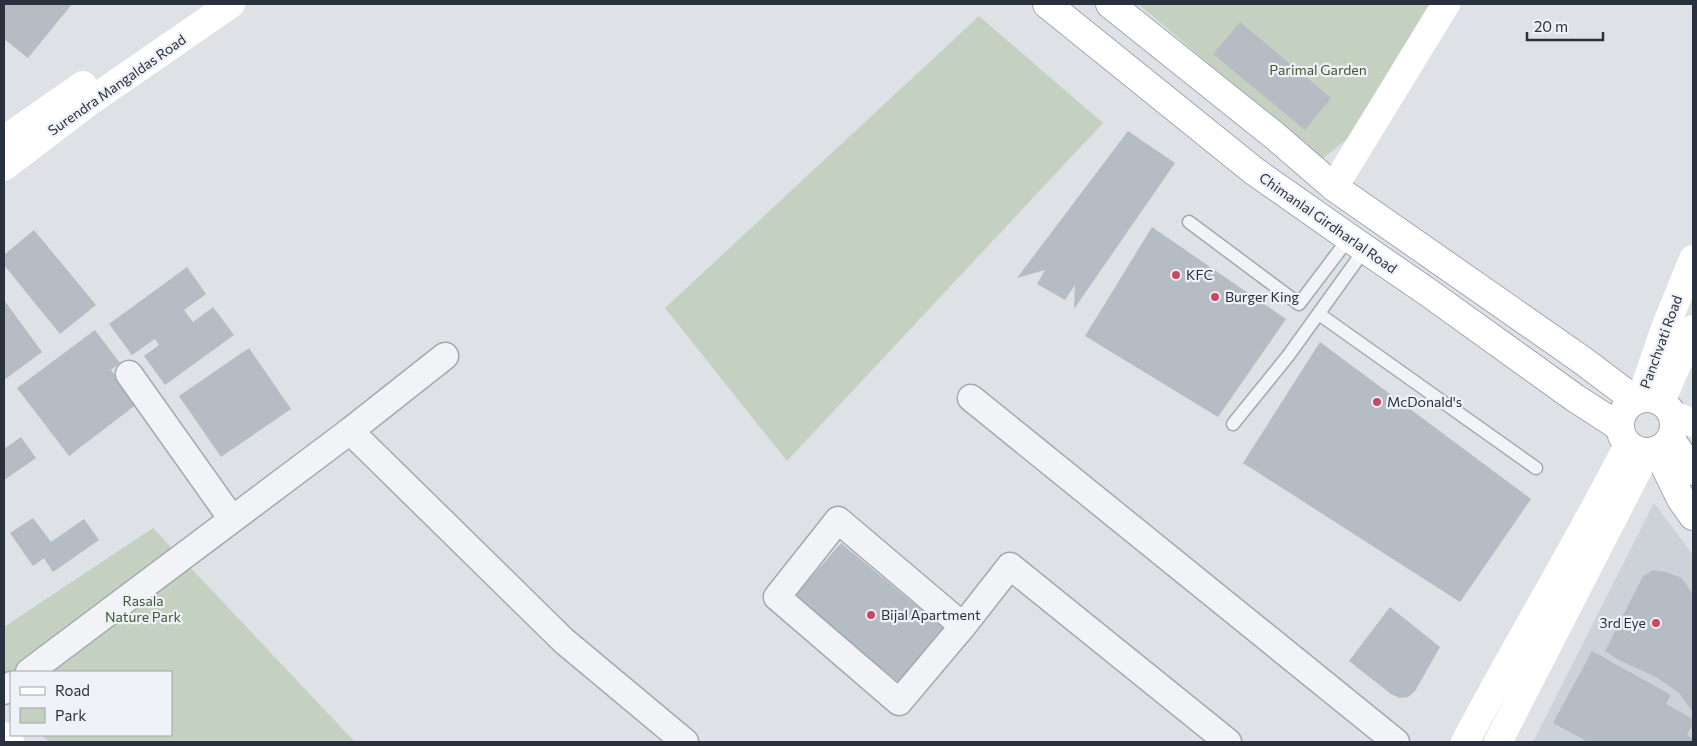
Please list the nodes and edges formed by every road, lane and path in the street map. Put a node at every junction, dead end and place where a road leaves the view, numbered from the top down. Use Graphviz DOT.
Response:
graph roads {
  1 [pos="200,4"];
  2 [pos="231,4"];
  3 [pos="1047,4"];
  4 [pos="1110,4"];
  5 [pos="1446,4"];
  6 [pos="4,140"];
  7 [pos="4,167"];
  8 [pos="1334,187"];
  9 [pos="1189,222"];
  10 [pos="1357,244"];
  11 [pos="1693,259"];
  12 [pos="1319,314"];
  13 [pos="1693,329"];
  14 [pos="445,356"];
  15 [pos="129,374"];
  16 [pos="971,398"];
  17 [pos="1233,424"];
  18 [pos="1658,427"];
  19 [pos="350,431"];
  20 [pos="1536,468"];
  21 [pos="1693,471"];
  22 [pos="1693,516"];
  23 [pos="232,519"];
  24 [pos="963,626"];
  25 [pos="30,671"];
  26 [pos="4,736"];
  27 [pos="10,742"];
  28 [pos="685,742"];
  29 [pos="1228,742"];
  30 [pos="1396,742"];
  31 [pos="1465,742"];
  32 [pos="1498,742"];
  1 -- 6 [label="main road, Surendra Mangaldas Road"];
  2 -- 7 [label="main road, Surendra Mangaldas Road"];
  3 -- 10 [label="main road, Chimanlal Girdharlal Road"];
  4 -- 8 [label="main road, Chimanlal Girdharlal Road"];
  5 -- 8 [label="main road"];
  8 -- 18 [label="main road, Chimanlal Girdharlal Road"];
  9 -- 10 [label="lane"];
  10 -- 12 [label="lane"];
  10 -- 18 [label="main road, Chimanlal Girdharlal Road"];
  11 -- 18 [label="main road, Panchvati Road"];
  12 -- 17 [label="lane"];
  12 -- 20 [label="lane"];
  13 -- 18 [label="main road, Panchvati Road"];
  14 -- 19 [label="street"];
  15 -- 23 [label="street"];
  16 -- 30 [label="street"];
  18 -- 21 [label="main road, Chimanlal Girdharlal Road"];
  18 -- 22 [label="main road, Chimanlal Girdharlal Road"];
  18 -- 31 [label="main road"];
  18 -- 32 [label="main road"];
  19 -- 23 [label="street"];
  19 -- 28 [label="street"];
  23 -- 25 [label="street"];
  24 -- 24 [label="street"];
  24 -- 29 [label="street"];
  26 -- 27 [label="main road"];
}
